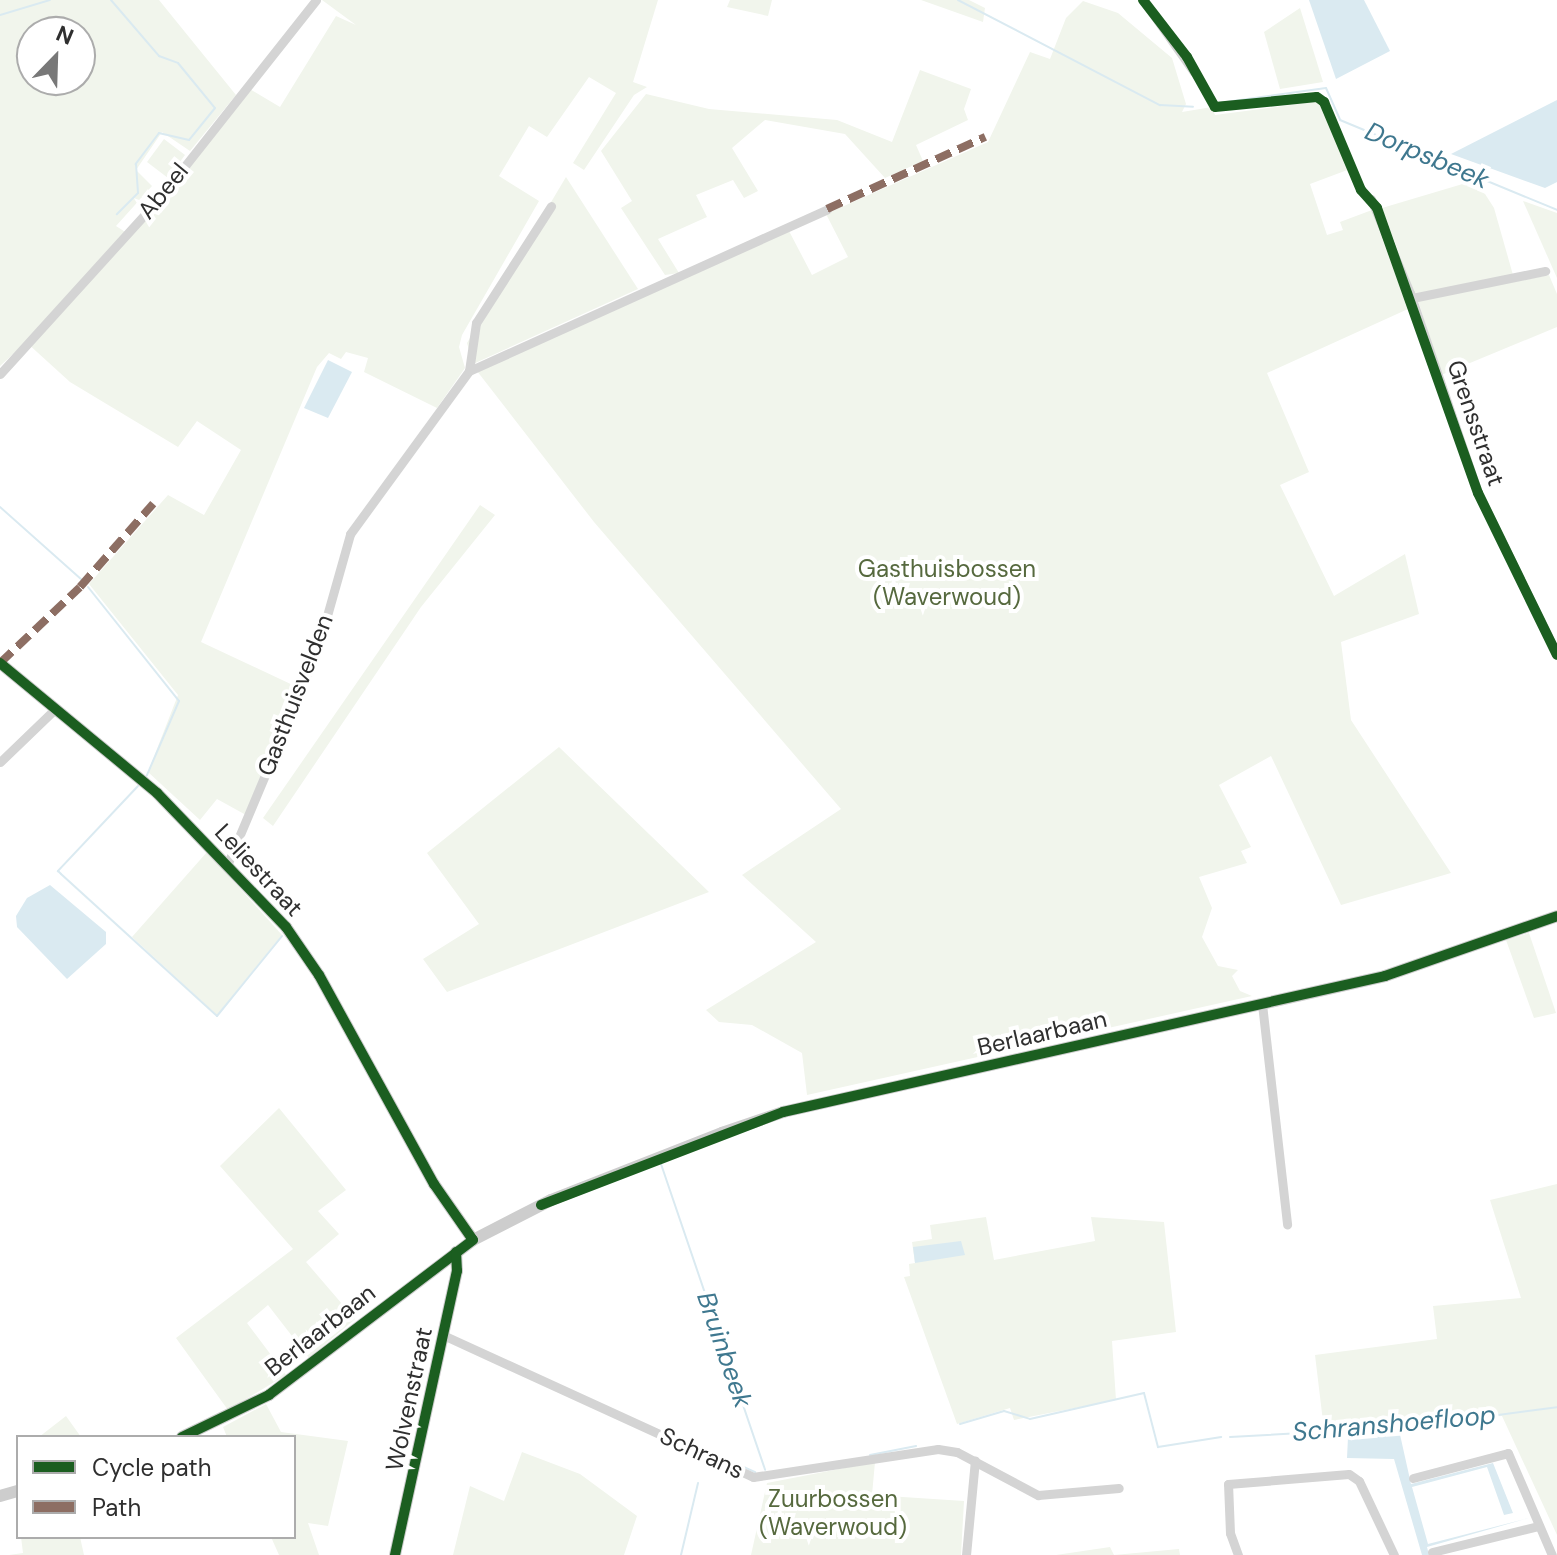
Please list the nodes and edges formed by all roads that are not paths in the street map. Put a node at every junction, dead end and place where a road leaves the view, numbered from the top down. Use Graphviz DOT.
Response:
graph roads {
  1 [pos="316,0"];
  2 [pos="1143,0"];
  3 [pos="1194,72"];
  4 [pos="1371,199"];
  5 [pos="551,206"];
  6 [pos="827,209"];
  7 [pos="1545,271"];
  8 [pos="1412,298"];
  9 [pos="469,371"];
  10 [pos="0,374"];
  11 [pos="1557,655"];
  12 [pos="0,663"];
  13 [pos="55,709"];
  14 [pos="0,762"];
  15 [pos="228,863"];
  16 [pos="1557,916"];
  17 [pos="1262,1004"];
  18 [pos="1287,1225"];
  19 [pos="473,1240"];
  20 [pos="456,1252"];
  21 [pos="443,1335"];
  22 [pos="186,1435"];
  23 [pos="975,1460"];
  24 [pos="1413,1478"];
  25 [pos="1119,1488"];
  26 [pos="1539,1526"];
  27 [pos="1432,1552"];
  28 [pos="395,1555"];
  29 [pos="966,1555"];
  30 [pos="1238,1555"];
  31 [pos="1394,1555"];
  32 [pos="1552,1555"];
  1 -- 10 [label="street, Abeel"];
  2 -- 3 [label="street"];
  4 -- 8 [label="street, Grensstraat"];
  5 -- 9 [label="street, Gasthuisvelden"];
  6 -- 9 [label="street, Gasthuisvelden"];
  7 -- 8 [label="street"];
  8 -- 11 [label="street, Grensstraat"];
  9 -- 15 [label="street, Gasthuisvelden"];
  12 -- 13 [label="street, Leliestraat"];
  13 -- 14 [label="street"];
  13 -- 15 [label="street, Leliestraat"];
  15 -- 19 [label="street, Leliestraat"];
  16 -- 17 [label="street, Berlaarbaan"];
  17 -- 18 [label="street"];
  17 -- 19 [label="street, Berlaarbaan"];
  19 -- 20 [label="street, Berlaarbaan"];
  20 -- 21 [label="street, Wolvenstraat"];
  20 -- 22 [label="street, Berlaarbaan"];
  21 -- 23 [label="street, Schrans"];
  21 -- 28 [label="street, Wolvenstraat"];
  23 -- 25 [label="street, Schrans"];
  23 -- 29 [label="street"];
  24 -- 26 [label="street"];
  26 -- 27 [label="street"];
  26 -- 32 [label="street"];
  30 -- 31 [label="street"];
}
